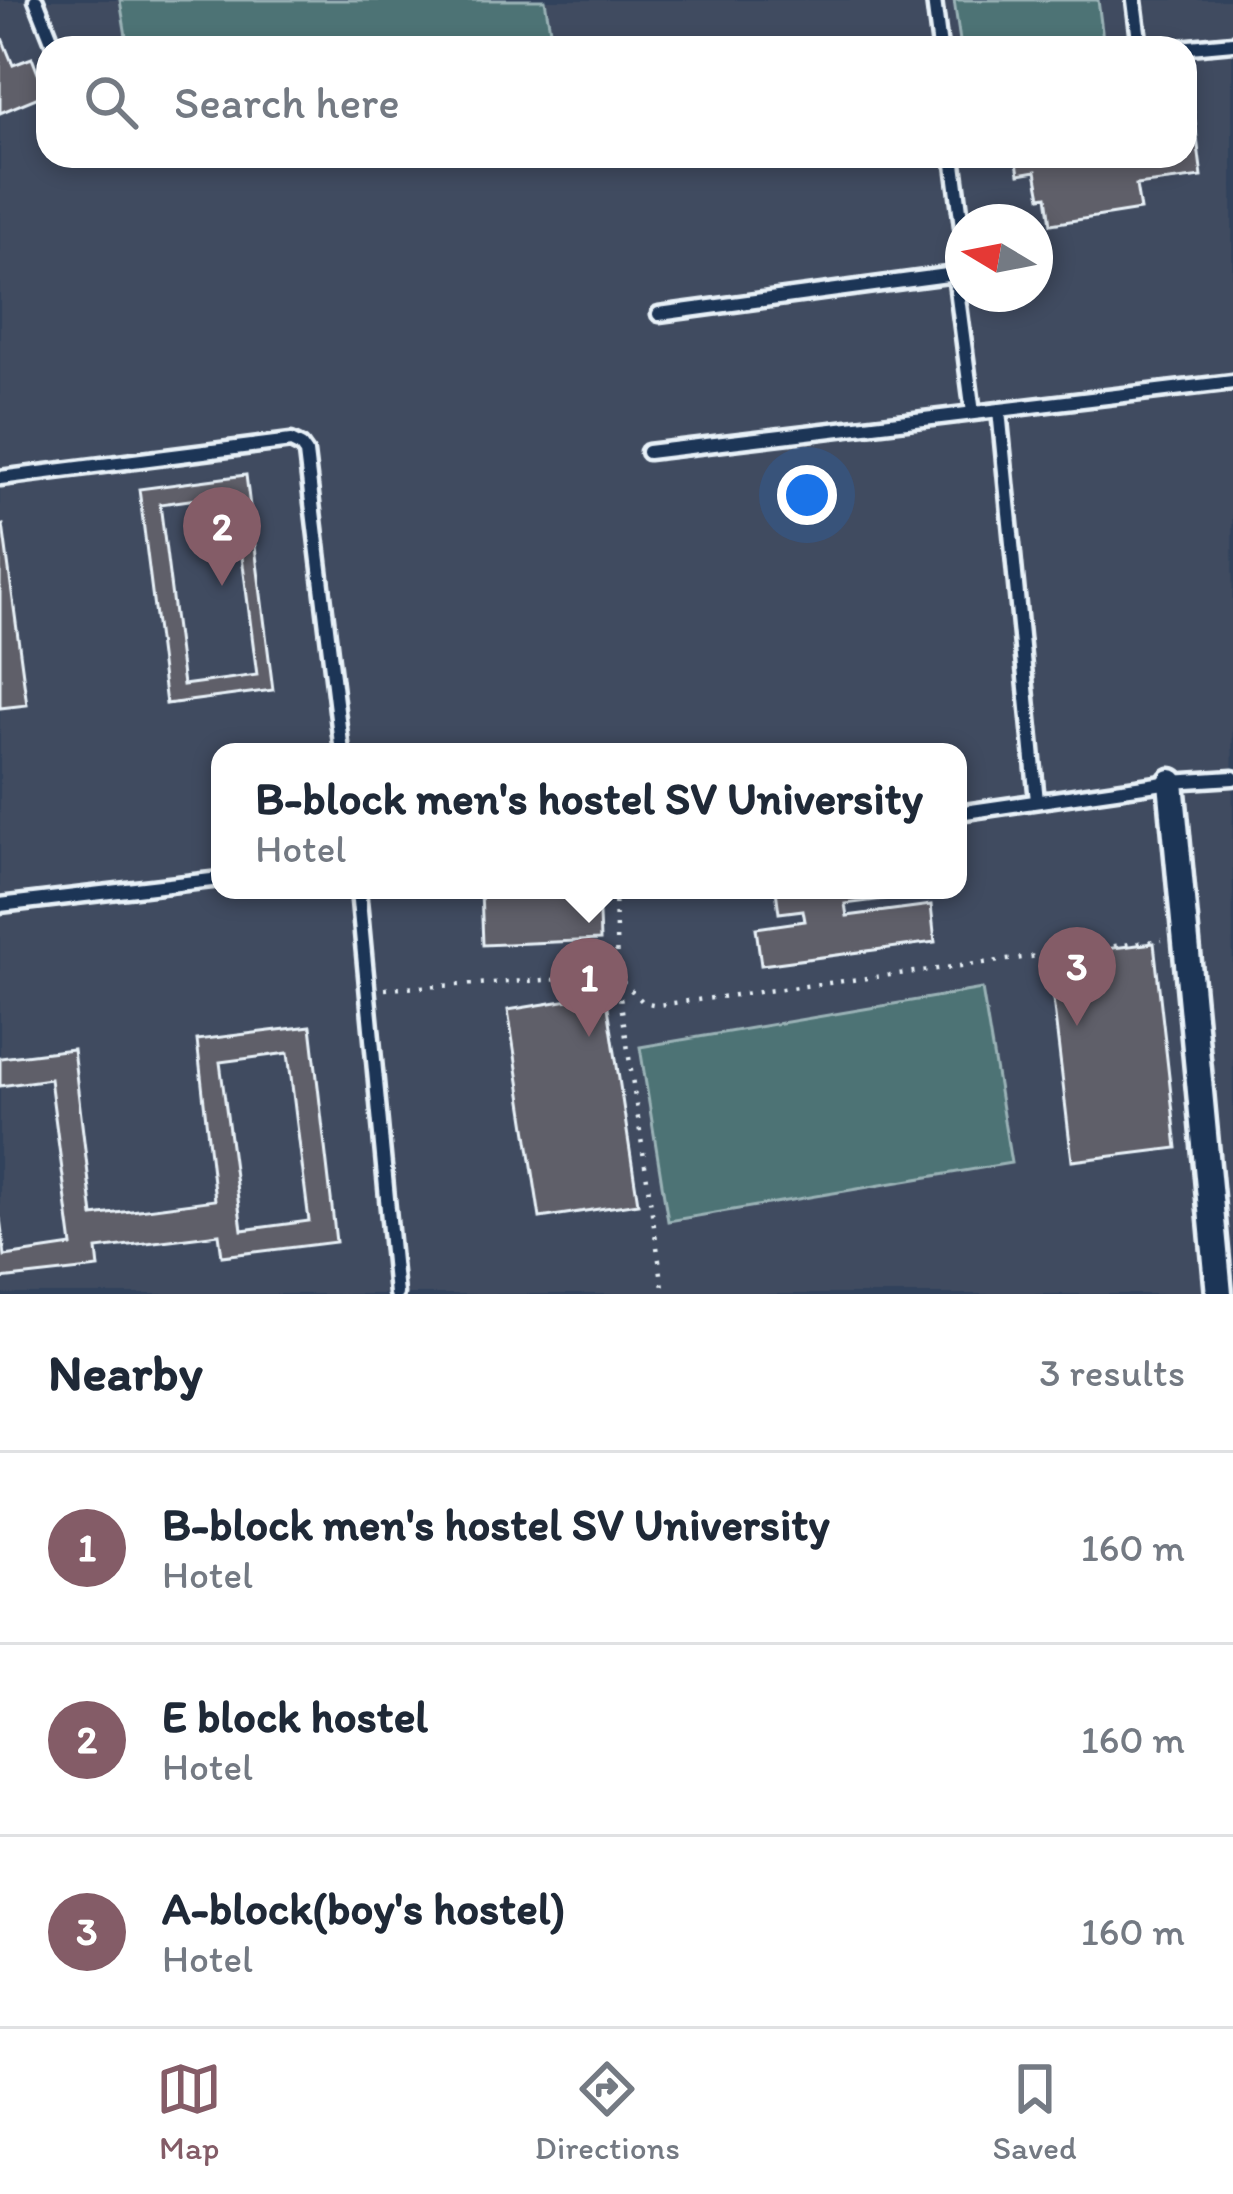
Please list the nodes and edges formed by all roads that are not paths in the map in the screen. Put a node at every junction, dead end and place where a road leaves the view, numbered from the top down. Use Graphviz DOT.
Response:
graph roads {
  1 [pos="36,0"];
  2 [pos="934,0"];
  3 [pos="1134,0"];
  4 [pos="50,36"];
  5 [pos="938,36"];
  6 [pos="1138,36"];
  7 [pos="1233,43"];
  8 [pos="1197,46"];
  9 [pos="955,168"];
  10 [pos="959,204"];
  11 [pos="945,273"];
  12 [pos="963,312"];
  13 [pos="658,314"];
  14 [pos="1233,382"];
  15 [pos="999,410"];
  16 [pos="973,413"];
  17 [pos="648,452"];
  18 [pos="0,478"];
  19 [pos="341,743"];
  20 [pos="1233,778"];
  21 [pos="1171,782"];
  22 [pos="1037,801"];
  23 [pos="967,812"];
  24 [pos="211,879"];
  25 [pos="359,899"];
  26 [pos="0,905"];
  27 [pos="396,1294"];
  28 [pos="1219,1294"];
  1 -- 4 [label="lane"];
  2 -- 5 [label="lane"];
  3 -- 6 [label="lane"];
  7 -- 8 [label="lane"];
  9 -- 10 [label="lane"];
  11 -- 13 [label="lane"];
  12 -- 16 [label="lane"];
  14 -- 15 [label="lane"];
  15 -- 16 [label="lane"];
  15 -- 22 [label="lane"];
  16 -- 17 [label="lane"];
  18 -- 19 [label="lane"];
  20 -- 21 [label="lane"];
  21 -- 22 [label="lane"];
  21 -- 28 [label="street"];
  22 -- 23 [label="lane"];
  24 -- 26 [label="lane"];
  25 -- 27 [label="lane"];
}
